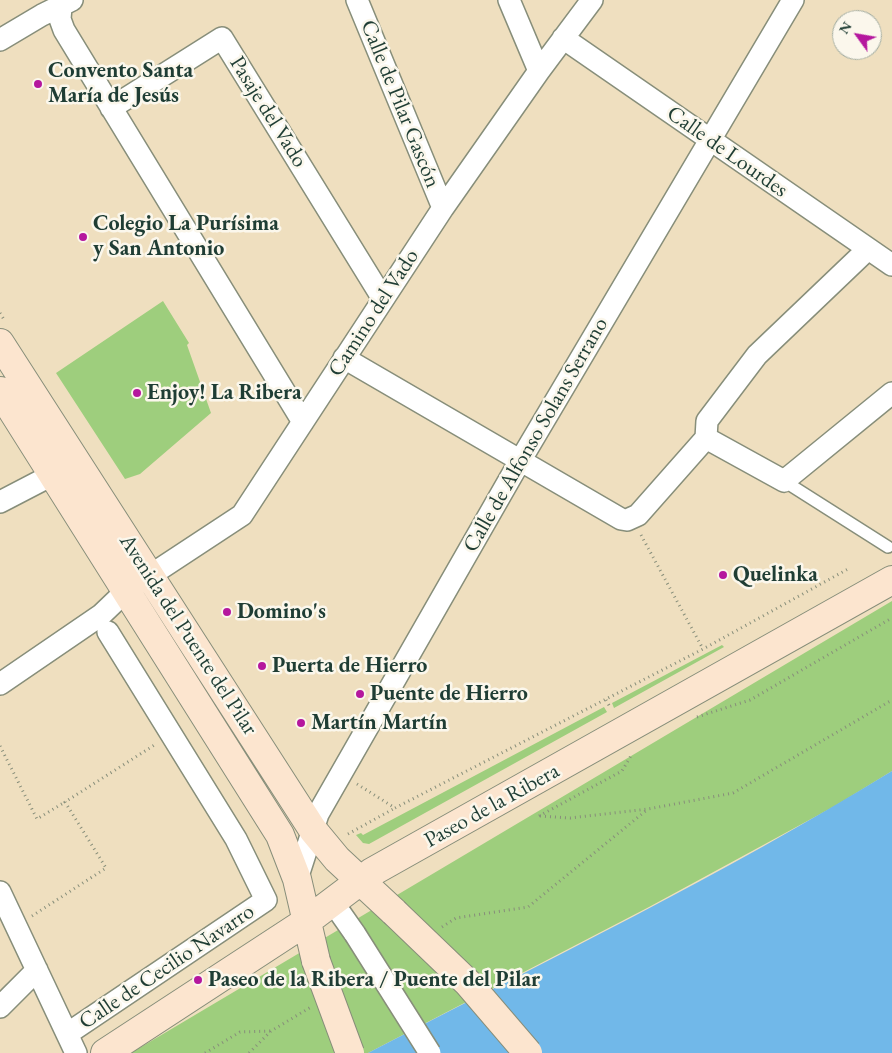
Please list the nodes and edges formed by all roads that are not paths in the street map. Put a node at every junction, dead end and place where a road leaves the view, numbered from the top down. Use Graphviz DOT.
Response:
graph roads {
  1 [pos="357,0"];
  2 [pos="509,0"];
  3 [pos="592,0"];
  4 [pos="793,0"];
  5 [pos="66,3"];
  6 [pos="563,38"];
  7 [pos="0,40"];
  8 [pos="539,70"];
  9 [pos="111,108"];
  10 [pos="709,139"];
  11 [pos="443,208"];
  12 [pos="868,249"];
  13 [pos="892,265"];
  14 [pos="383,298"];
  15 [pos="0,344"];
  16 [pos="344,358"];
  17 [pos="0,391"];
  18 [pos="892,393"];
  19 [pos="303,422"];
  20 [pos="706,438"];
  21 [pos="520,461"];
  22 [pos="52,476"];
  23 [pos="784,481"];
  24 [pos="0,502"];
  25 [pos="888,547"];
  26 [pos="150,576"];
  27 [pos="892,580"];
  28 [pos="125,592"];
  29 [pos="108,632"];
  30 [pos="0,684"];
  31 [pos="313,830"];
  32 [pos="297,879"];
  33 [pos="360,881"];
  34 [pos="0,892"];
  35 [pos="342,914"];
  36 [pos="307,921"];
  37 [pos="37,970"];
  38 [pos="0,1007"];
  39 [pos="67,1034"];
  40 [pos="76,1053"];
  41 [pos="105,1053"];
  42 [pos="350,1053"];
  43 [pos="430,1053"];
  44 [pos="528,1053"];
  1 -- 11 [label="street, Calle de Pilar Gascón"];
  2 -- 8 [label="street"];
  3 -- 6 [label="street, Camino del Vado"];
  4 -- 10 [label="street, Calle de Alfonso Solans Serrano"];
  5 -- 7 [label="street"];
  5 -- 9 [label="street"];
  6 -- 8 [label="street, Camino del Vado"];
  6 -- 10 [label="street, Calle de Lourdes"];
  8 -- 11 [label="street, Camino del Vado"];
  9 -- 14 [label="street, Pasaje del Vado"];
  9 -- 19 [label="street"];
  10 -- 12 [label="street, Calle de Lourdes"];
  10 -- 21 [label="street, Calle de Alfonso Solans Serrano"];
  11 -- 14 [label="street, Camino del Vado"];
  12 -- 13 [label="street, Calle de Lourdes"];
  12 -- 20 [label="street"];
  14 -- 16 [label="street, Camino del Vado"];
  15 -- 26 [label="main road, Avenida del Puente del Pilar"];
  16 -- 19 [label="street, Camino del Vado"];
  16 -- 21 [label="street"];
  17 -- 22 [label="main road, Avenida del Puente del Pilar"];
  18 -- 23 [label="street"];
  19 -- 26 [label="street, Camino del Vado"];
  20 -- 21 [label="street"];
  20 -- 23 [label="street"];
  21 -- 31 [label="street, Calle de Alfonso Solans Serrano"];
  22 -- 24 [label="street"];
  22 -- 28 [label="main road, Avenida del Puente del Pilar"];
  23 -- 25 [label="lane"];
  26 -- 28 [label="street, Camino del Vado"];
  26 -- 31 [label="main road, Avenida del Puente del Pilar"];
  27 -- 33 [label="main road, Paseo de la Ribera"];
  28 -- 30 [label="street, Camino del Vado"];
  28 -- 32 [label="main road, Avenida del Puente del Pilar"];
  29 -- 39 [label="street, Calle de Cecilio Navarro"];
  31 -- 32 [label="street, Calle de Alfonso Solans Serrano"];
  31 -- 33 [label="main road, Avenida del Puente del Pilar"];
  32 -- 36 [label="main road, Avenida del Puente del Pilar"];
  33 -- 36 [label="main road, Paseo de la Ribera"];
  33 -- 44 [label="main road, Avenida del Puente del Pilar, bridge"];
  34 -- 37 [label="street"];
  35 -- 43 [label="street, bridge"];
  36 -- 41 [label="main road, Paseo de la Ribera"];
  36 -- 42 [label="main road, Avenida del Puente del Pilar, bridge"];
  37 -- 38 [label="street"];
  37 -- 39 [label="street"];
  39 -- 40 [label="street"];
}
